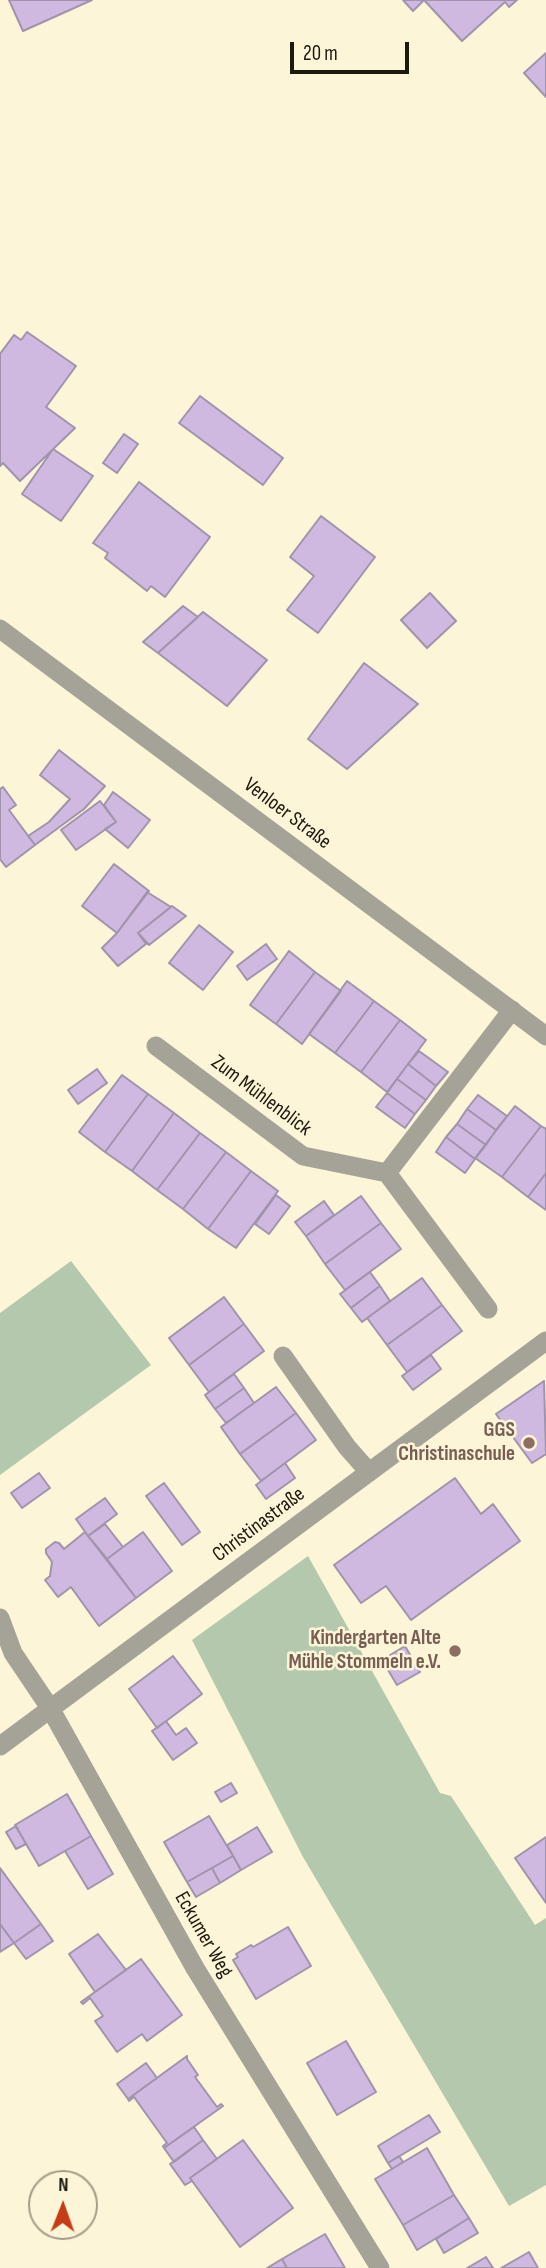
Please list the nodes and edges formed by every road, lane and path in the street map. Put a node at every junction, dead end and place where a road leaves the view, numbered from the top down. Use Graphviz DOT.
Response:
graph roads {
  1 [pos="0,629"];
  2 [pos="512,1010"];
  3 [pos="546,1036"];
  4 [pos="156,1046"];
  5 [pos="387,1173"];
  6 [pos="488,1309"];
  7 [pos="546,1340"];
  8 [pos="283,1356"];
  9 [pos="369,1472"];
  10 [pos="0,1618"];
  11 [pos="50,1708"];
  12 [pos="0,1746"];
  13 [pos="380,2268"];
  1 -- 2 [label="street, Venloer Straße"];
  2 -- 3 [label="street, Venloer Straße"];
  2 -- 5 [label="street"];
  4 -- 5 [label="street, Zum Mühlenblick"];
  5 -- 6 [label="street"];
  7 -- 9 [label="street, Christinastraße"];
  8 -- 9 [label="street"];
  9 -- 11 [label="street, Christinastraße"];
  10 -- 11 [label="street, Eckumer Weg"];
  11 -- 12 [label="street, Christinastraße"];
  11 -- 13 [label="street, Eckumer Weg"];
}
